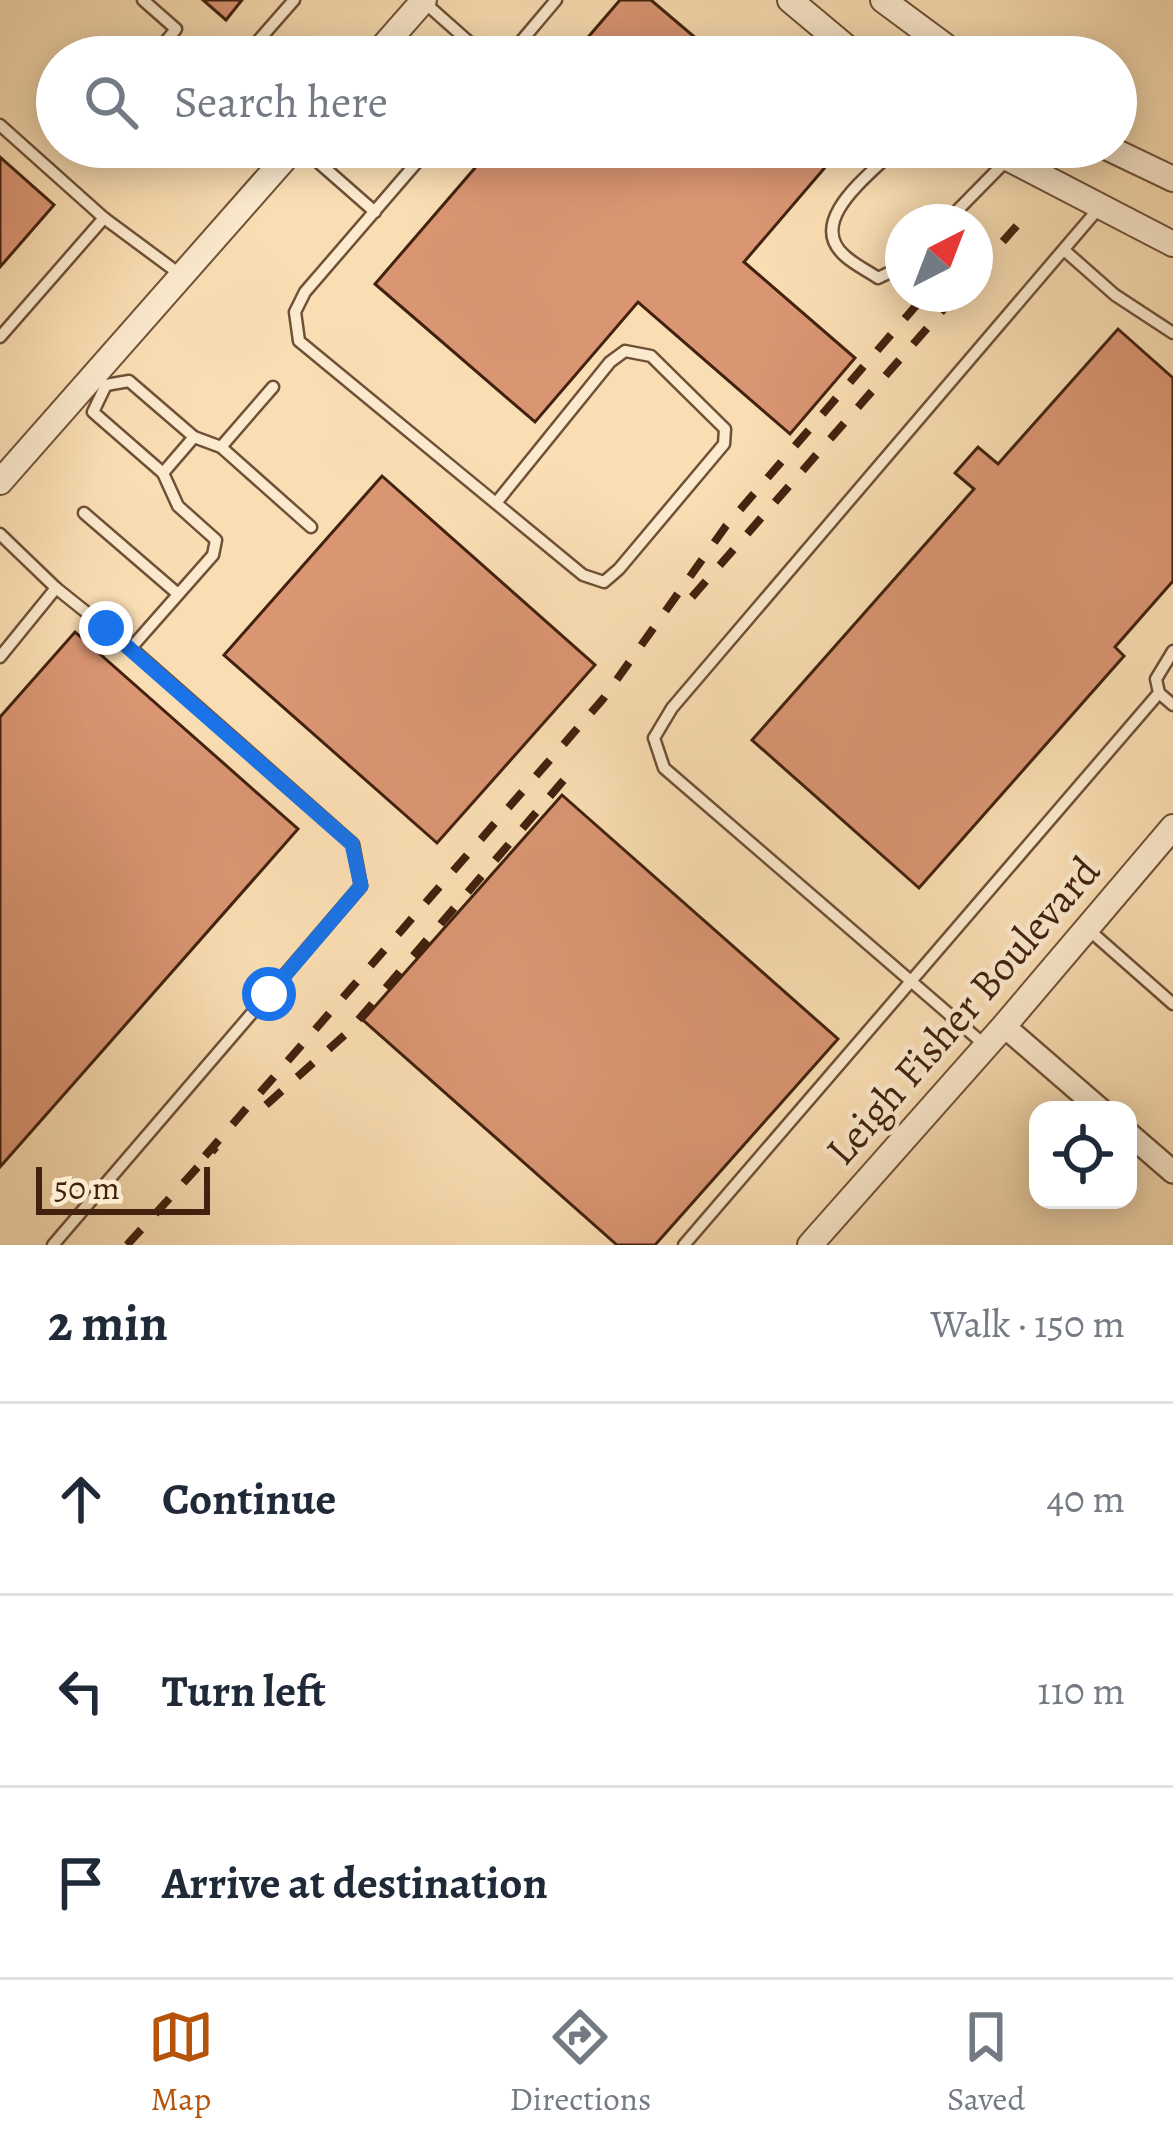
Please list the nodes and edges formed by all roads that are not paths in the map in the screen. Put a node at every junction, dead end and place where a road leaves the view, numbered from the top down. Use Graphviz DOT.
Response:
graph roads {
  1 [pos="142,0"];
  2 [pos="294,0"];
  3 [pos="556,0"];
  4 [pos="790,0"];
  5 [pos="883,0"];
  6 [pos="423,1"];
  7 [pos="170,36"];
  8 [pos="262,36"];
  9 [pos="392,36"];
  10 [pos="462,36"];
  11 [pos="526,36"];
  12 [pos="833,36"];
  13 [pos="932,36"];
  14 [pos="0,125"];
  15 [pos="36,157"];
  16 [pos="1137,162"];
  17 [pos="48,168"];
  18 [pos="323,168"];
  19 [pos="412,168"];
  20 [pos="877,168"];
  21 [pos="986,168"];
  22 [pos="1023,168"];
  23 [pos="275,170"];
  24 [pos="1173,179"];
  25 [pos="959,204"];
  26 [pos="1099,208"];
  27 [pos="374,212"];
  28 [pos="104,218"];
  29 [pos="1173,244"];
  30 [pos="1064,250"];
  31 [pos="181,275"];
  32 [pos="885,275"];
  33 [pos="1173,333"];
  34 [pos="0,337"];
  35 [pos="100,380"];
  36 [pos="273,387"];
  37 [pos="194,437"];
  38 [pos="220,447"];
  39 [pos="163,472"];
  40 [pos="0,482"];
  41 [pos="496,503"];
  42 [pos="84,513"];
  43 [pos="311,527"];
  44 [pos="0,533"];
  45 [pos="56,588"];
  46 [pos="178,594"];
  47 [pos="131,648"];
  48 [pos="1173,651"];
  49 [pos="0,657"];
  50 [pos="1159,693"];
  51 [pos="1173,705"];
  52 [pos="1170,835"];
  53 [pos="1086,928"];
  54 [pos="911,981"];
  55 [pos="1173,1004"];
  56 [pos="1004,1026"];
  57 [pos="986,1046"];
  58 [pos="1091,1101"];
  59 [pos="1137,1141"];
  60 [pos="1173,1172"];
  61 [pos="53,1245"];
  62 [pos="684,1245"];
  63 [pos="810,1245"];
  1 -- 7 [label="lane"];
  2 -- 8 [label="lane"];
  3 -- 11 [label="lane"];
  4 -- 12 [label="street"];
  5 -- 13 [label="street"];
  6 -- 9 [label="street"];
  6 -- 10 [label="lane"];
  14 -- 15 [label="lane"];
  16 -- 24 [label="street"];
  17 -- 28 [label="lane"];
  18 -- 27 [label="lane"];
  19 -- 27 [label="lane"];
  20 -- 32 [label="lane"];
  21 -- 25 [label="lane"];
  22 -- 26 [label="street"];
  23 -- 31 [label="street"];
  26 -- 29 [label="street"];
  26 -- 30 [label="lane"];
  27 -- 41 [label="lane"];
  28 -- 31 [label="lane"];
  28 -- 34 [label="lane"];
  30 -- 33 [label="lane"];
  30 -- 54 [label="lane"];
  31 -- 35 [label="street"];
  35 -- 37 [label="lane"];
  35 -- 39 [label="lane"];
  35 -- 40 [label="street"];
  36 -- 38 [label="lane"];
  37 -- 38 [label="lane"];
  37 -- 39 [label="lane"];
  38 -- 43 [label="lane"];
  39 -- 46 [label="lane"];
  41 -- 41 [label="lane"];
  42 -- 46 [label="lane"];
  44 -- 45 [label="lane"];
  45 -- 47 [label="lane"];
  45 -- 49 [label="lane"];
  46 -- 47 [label="lane"];
  47 -- 61 [label="lane"];
  48 -- 50 [label="lane"];
  50 -- 51 [label="lane"];
  50 -- 54 [label="lane"];
  52 -- 53 [label="street, Leigh Fisher Boulevard"];
  53 -- 55 [label="lane"];
  53 -- 56 [label="street, Leigh Fisher Boulevard"];
  54 -- 57 [label="lane"];
  54 -- 62 [label="lane"];
  56 -- 57 [label="street, Leigh Fisher Boulevard"];
  56 -- 58 [label="street"];
  57 -- 63 [label="street, Leigh Fisher Boulevard"];
  59 -- 60 [label="street"];
}
